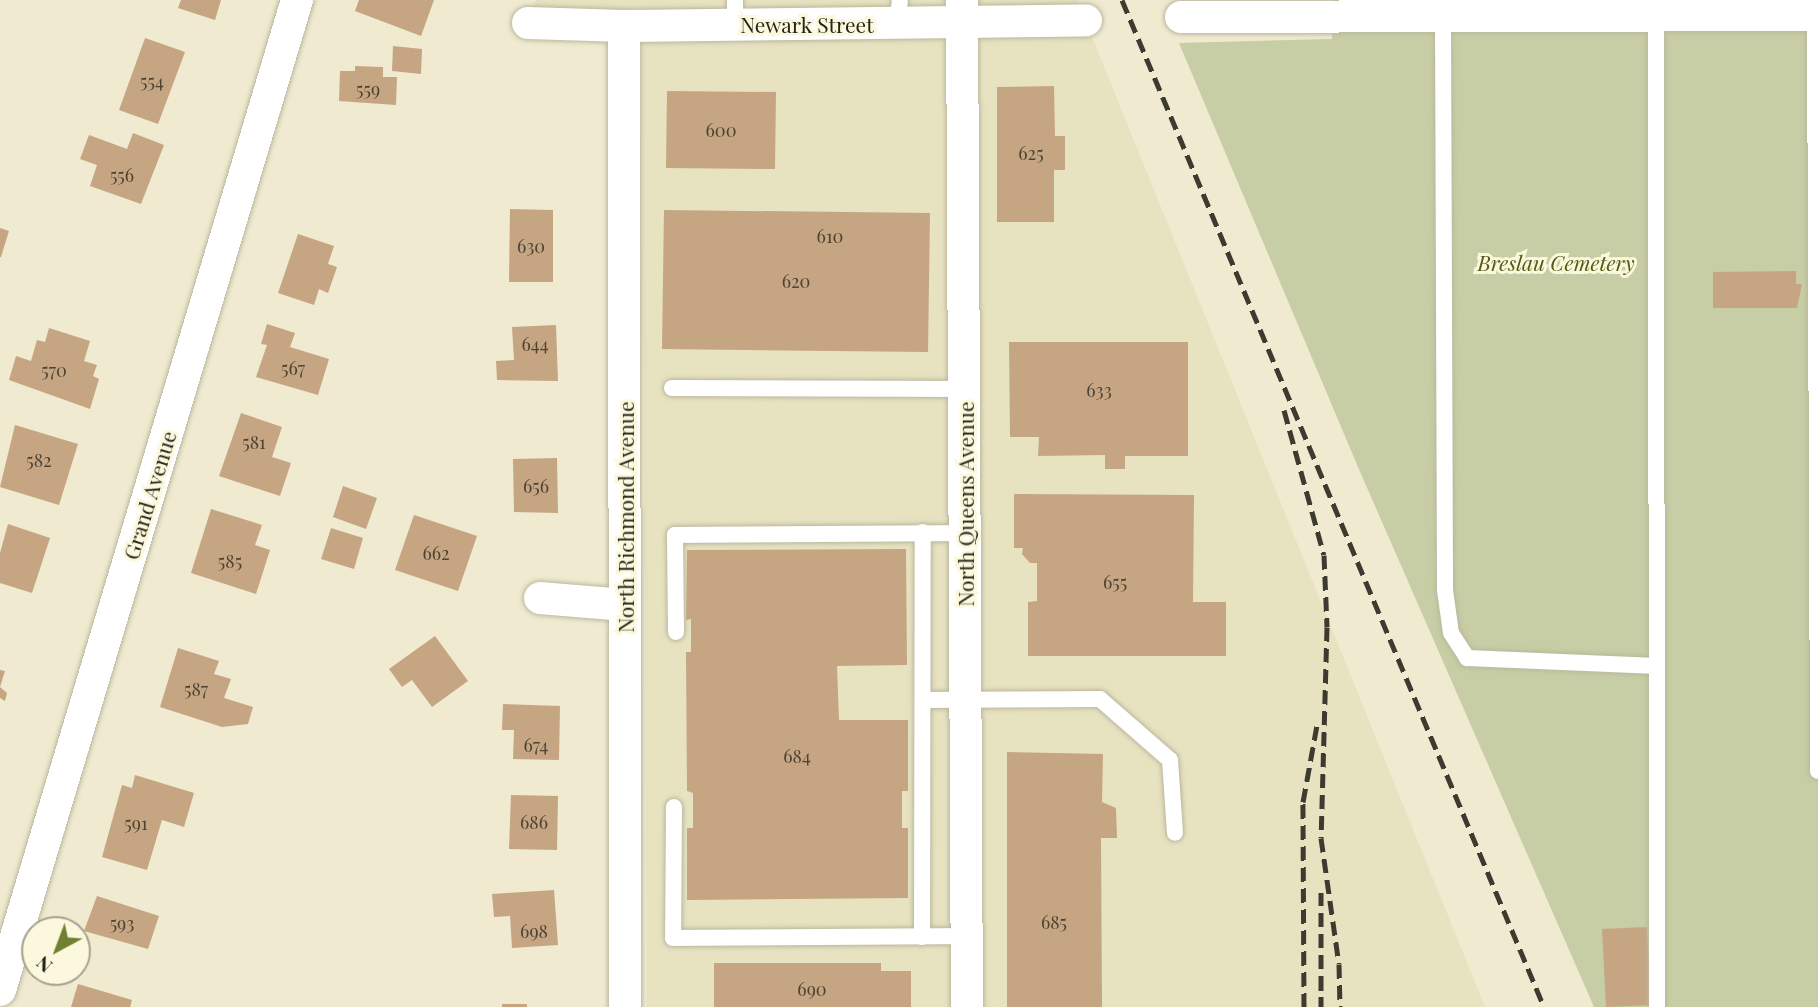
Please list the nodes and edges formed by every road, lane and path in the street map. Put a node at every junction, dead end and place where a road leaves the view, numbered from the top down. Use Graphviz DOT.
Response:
graph roads {
  1 [pos="297,0"];
  2 [pos="1309,7"];
  3 [pos="1530,7"];
  4 [pos="962,11"];
  5 [pos="735,12"];
  6 [pos="898,12"];
  7 [pos="1443,15"];
  8 [pos="1656,15"];
  9 [pos="1816,15"];
  10 [pos="1181,17"];
  11 [pos="1086,20"];
  12 [pos="528,23"];
  13 [pos="624,26"];
  14 [pos="672,388"];
  15 [pos="964,389"];
  16 [pos="923,532"];
  17 [pos="965,533"];
  18 [pos="540,598"];
  19 [pos="625,605"];
  20 [pos="676,632"];
  21 [pos="1657,666"];
  22 [pos="923,700"];
  23 [pos="966,702"];
  24 [pos="1818,771"];
  25 [pos="674,807"];
  26 [pos="1175,833"];
  27 [pos="967,936"];
  28 [pos="922,937"];
  29 [pos="0,990"];
  30 [pos="625,1007"];
  31 [pos="967,1007"];
  32 [pos="1657,1007"];
  1 -- 29 [label="street, Grand Avenue"];
  2 -- 7 [label="street"];
  2 -- 10 [label="street"];
  3 -- 7 [label="street"];
  3 -- 8 [label="street"];
  4 -- 6 [label="street, Newark Street"];
  4 -- 11 [label="street, Newark Street"];
  4 -- 15 [label="street, North Queens Avenue"];
  5 -- 6 [label="street, Newark Street"];
  5 -- 13 [label="street, Newark Street"];
  7 -- 21 [label="lane"];
  8 -- 9 [label="street"];
  8 -- 21 [label="lane"];
  9 -- 24 [label="lane"];
  12 -- 13 [label="street, Newark Street"];
  13 -- 19 [label="street, North Richmond Avenue"];
  14 -- 15 [label="lane"];
  15 -- 17 [label="street, North Queens Avenue"];
  16 -- 17 [label="lane"];
  16 -- 20 [label="lane"];
  16 -- 22 [label="lane"];
  17 -- 23 [label="street, North Queens Avenue"];
  18 -- 19 [label="street"];
  19 -- 30 [label="street, North Richmond Avenue"];
  21 -- 32 [label="lane"];
  22 -- 23 [label="lane"];
  22 -- 28 [label="lane"];
  23 -- 26 [label="lane"];
  23 -- 27 [label="street, North Queens Avenue"];
  25 -- 28 [label="lane"];
  27 -- 28 [label="lane"];
  27 -- 31 [label="street, North Queens Avenue"];
}
